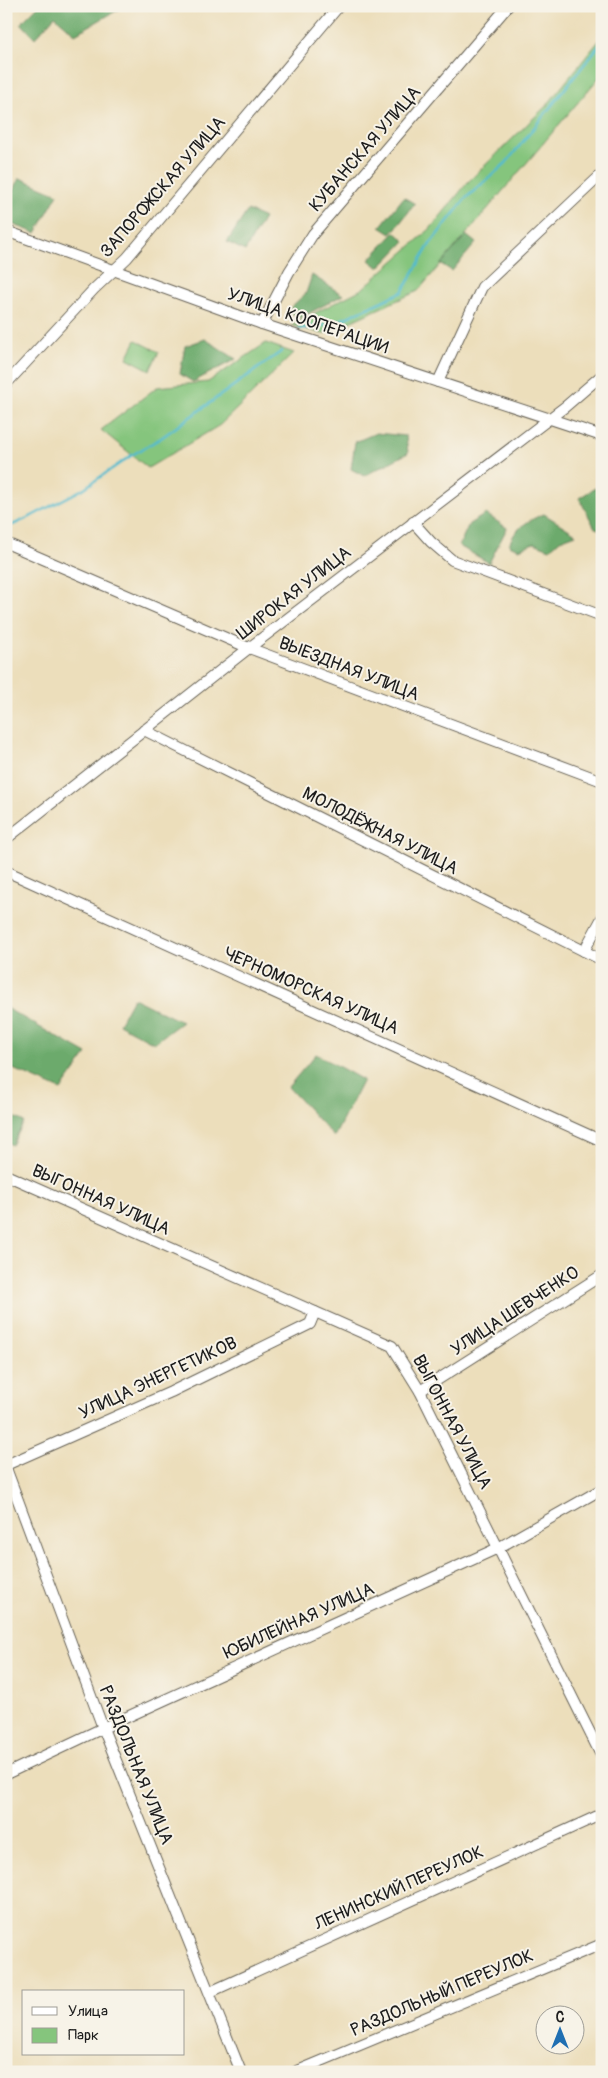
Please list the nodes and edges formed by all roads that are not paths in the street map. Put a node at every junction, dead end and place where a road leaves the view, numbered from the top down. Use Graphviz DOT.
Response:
graph roads {
  1 [pos="339,6"];
  2 [pos="508,6"];
  3 [pos="602,174"];
  4 [pos="6,231"];
  5 [pos="113,270"];
  6 [pos="262,324"];
  7 [pos="602,375"];
  8 [pos="438,382"];
  9 [pos="6,384"];
  10 [pos="549,419"];
  11 [pos="602,436"];
  12 [pos="413,522"];
  13 [pos="6,543"];
  14 [pos="602,616"];
  15 [pos="249,648"];
  16 [pos="144,730"];
  17 [pos="602,781"];
  18 [pos="6,839"];
  19 [pos="6,871"];
  20 [pos="602,918"];
  21 [pos="584,951"];
  22 [pos="602,960"];
  23 [pos="602,1141"];
  24 [pos="6,1176"];
  25 [pos="602,1275"];
  26 [pos="316,1312"];
  27 [pos="420,1391"];
  28 [pos="6,1467"];
  29 [pos="602,1489"];
  30 [pos="498,1548"];
  31 [pos="103,1728"];
  32 [pos="602,1757"];
  33 [pos="6,1774"];
  34 [pos="602,1814"];
  35 [pos="602,1944"];
  36 [pos="210,1992"];
  37 [pos="241,2072"];
  38 [pos="295,2072"];
  1 -- 5 [label="street, ЗАПОРОЖСКАЯ УЛИЦА"];
  2 -- 6 [label="street, КУБАНСКАЯ УЛИЦА"];
  3 -- 8 [label="street"];
  4 -- 5 [label="street, УЛИЦА КООПЕРАЦИИ"];
  5 -- 6 [label="street, УЛИЦА КООПЕРАЦИИ"];
  5 -- 9 [label="street, ЗАПОРОЖСКАЯ УЛИЦА"];
  6 -- 8 [label="street, УЛИЦА КООПЕРАЦИИ"];
  7 -- 10 [label="street, ШИРОКАЯ УЛИЦА"];
  8 -- 10 [label="street, УЛИЦА КООПЕРАЦИИ"];
  10 -- 11 [label="street, УЛИЦА КООПЕРАЦИИ"];
  10 -- 12 [label="street, ШИРОКАЯ УЛИЦА"];
  12 -- 14 [label="street"];
  12 -- 15 [label="street, ШИРОКАЯ УЛИЦА"];
  13 -- 15 [label="street, ВЫЕЗДНАЯ УЛИЦА"];
  15 -- 16 [label="street, ШИРОКАЯ УЛИЦА"];
  15 -- 17 [label="street, ВЫЕЗДНАЯ УЛИЦА"];
  16 -- 18 [label="street, ШИРОКАЯ УЛИЦА"];
  16 -- 21 [label="street, МОЛОДЁЖНАЯ УЛИЦА"];
  19 -- 23 [label="street, ЧЕРНОМОРСКАЯ УЛИЦА"];
  20 -- 21 [label="street"];
  21 -- 22 [label="street, МОЛОДЁЖНАЯ УЛИЦА"];
  24 -- 26 [label="street, ВЫГОННАЯ УЛИЦА"];
  25 -- 27 [label="street, УЛИЦА ШЕВЧЕНКО"];
  26 -- 27 [label="street, ВЫГОННАЯ УЛИЦА"];
  26 -- 28 [label="street, УЛИЦА ЭНЕРГЕТИКОВ"];
  27 -- 30 [label="street, ВЫГОННАЯ УЛИЦА"];
  28 -- 31 [label="street, РАЗДОЛЬНАЯ УЛИЦА"];
  29 -- 30 [label="street, ЮБИЛЕЙНАЯ УЛИЦА"];
  30 -- 31 [label="street, ЮБИЛЕЙНАЯ УЛИЦА"];
  30 -- 32 [label="street, ВЫГОННАЯ УЛИЦА"];
  31 -- 33 [label="street, ЮБИЛЕЙНАЯ УЛИЦА"];
  31 -- 36 [label="street, РАЗДОЛЬНАЯ УЛИЦА"];
  34 -- 36 [label="street, ЛЕНИНСКИЙ ПЕРЕУЛОК"];
  35 -- 38 [label="street, РАЗДОЛЬНЫЙ ПЕРЕУЛОК"];
  36 -- 37 [label="street, РАЗДОЛЬНАЯ УЛИЦА"];
}
